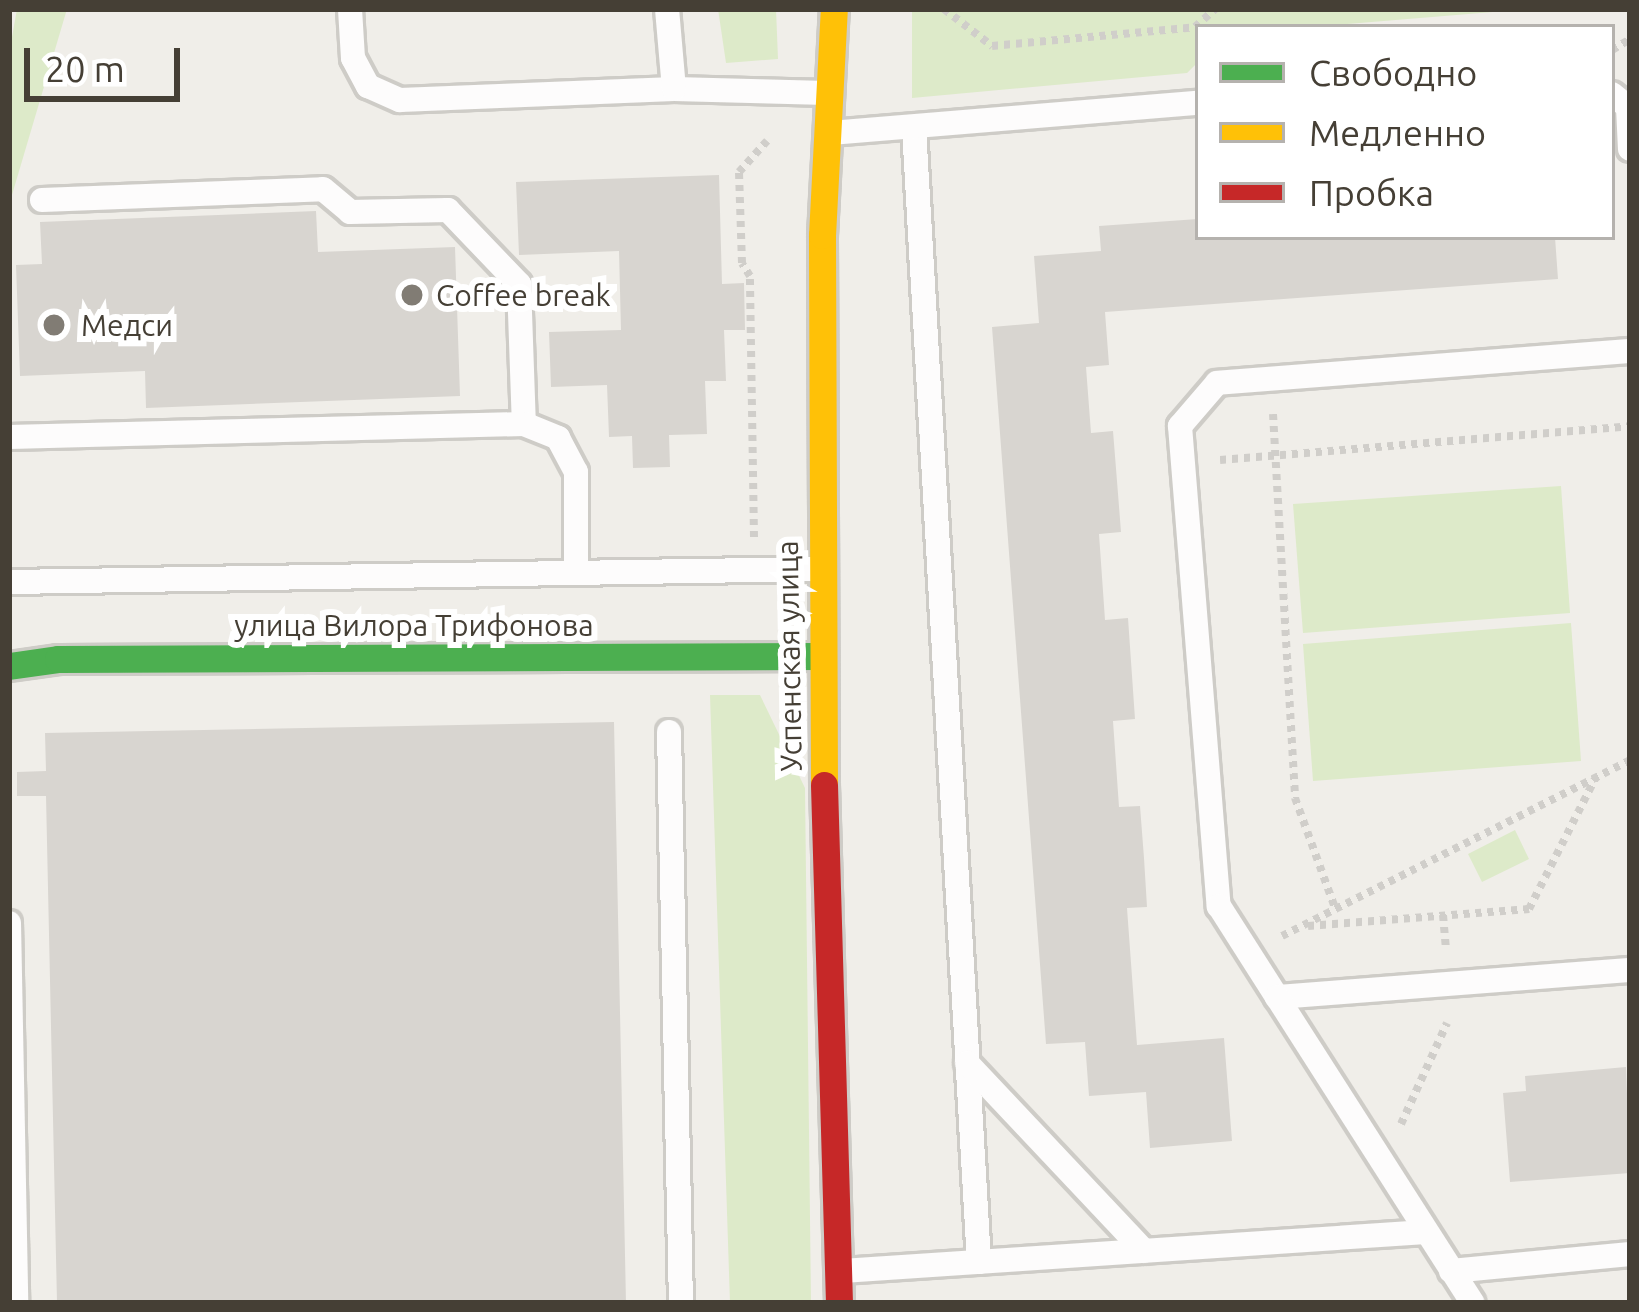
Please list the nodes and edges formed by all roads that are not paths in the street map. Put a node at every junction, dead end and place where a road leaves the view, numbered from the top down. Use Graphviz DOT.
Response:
graph roads {
  1 [pos="350,9"];
  2 [pos="667,9"];
  3 [pos="834,9"];
  4 [pos="674,89"];
  5 [pos="834,93"];
  6 [pos="1615,96"];
  7 [pos="1195,103"];
  8 [pos="914,128"];
  9 [pos="829,133"];
  10 [pos="1630,149"];
  11 [pos="42,200"];
  12 [pos="1630,351"];
  13 [pos="222,405"];
  14 [pos="524,424"];
  15 [pos="223,431"];
  16 [pos="9,437"];
  17 [pos="576,569"];
  18 [pos="820,569"];
  19 [pos="9,582"];
  20 [pos="820,656"];
  21 [pos="9,667"];
  22 [pos="669,731"];
  23 [pos="9,923"];
  24 [pos="1630,970"];
  25 [pos="1277,997"];
  26 [pos="967,1063"];
  27 [pos="1426,1232"];
  28 [pos="1144,1251"];
  29 [pos="1630,1254"];
  30 [pos="979,1262"];
  31 [pos="838,1271"];
  32 [pos="1451,1271"];
  33 [pos="16,1303"];
  34 [pos="681,1303"];
  35 [pos="838,1303"];
  36 [pos="1473,1303"];
  1 -- 4 [label="lane"];
  2 -- 4 [label="lane"];
  3 -- 5 [label="street, Успенская улица"];
  4 -- 5 [label="lane"];
  5 -- 9 [label="street, Успенская улица"];
  6 -- 10 [label="lane"];
  7 -- 8 [label="lane"];
  8 -- 9 [label="lane"];
  8 -- 26 [label="lane"];
  9 -- 18 [label="street, Успенская улица"];
  11 -- 14 [label="lane"];
  12 -- 25 [label="lane"];
  13 -- 15 [label="lane"];
  14 -- 15 [label="lane"];
  14 -- 17 [label="lane"];
  15 -- 16 [label="lane"];
  17 -- 18 [label="lane"];
  17 -- 19 [label="lane"];
  18 -- 20 [label="street, Успенская улица"];
  20 -- 21 [label="street, улица Вилора Трифонова"];
  20 -- 31 [label="street, Успенская улица"];
  22 -- 34 [label="lane"];
  23 -- 33 [label="lane"];
  24 -- 25 [label="lane"];
  25 -- 27 [label="lane"];
  26 -- 28 [label="lane"];
  26 -- 30 [label="lane"];
  27 -- 28 [label="lane"];
  27 -- 32 [label="lane"];
  28 -- 30 [label="lane"];
  29 -- 32 [label="lane"];
  30 -- 31 [label="lane"];
  31 -- 35 [label="street, Успенская улица"];
  32 -- 36 [label="lane"];
}
